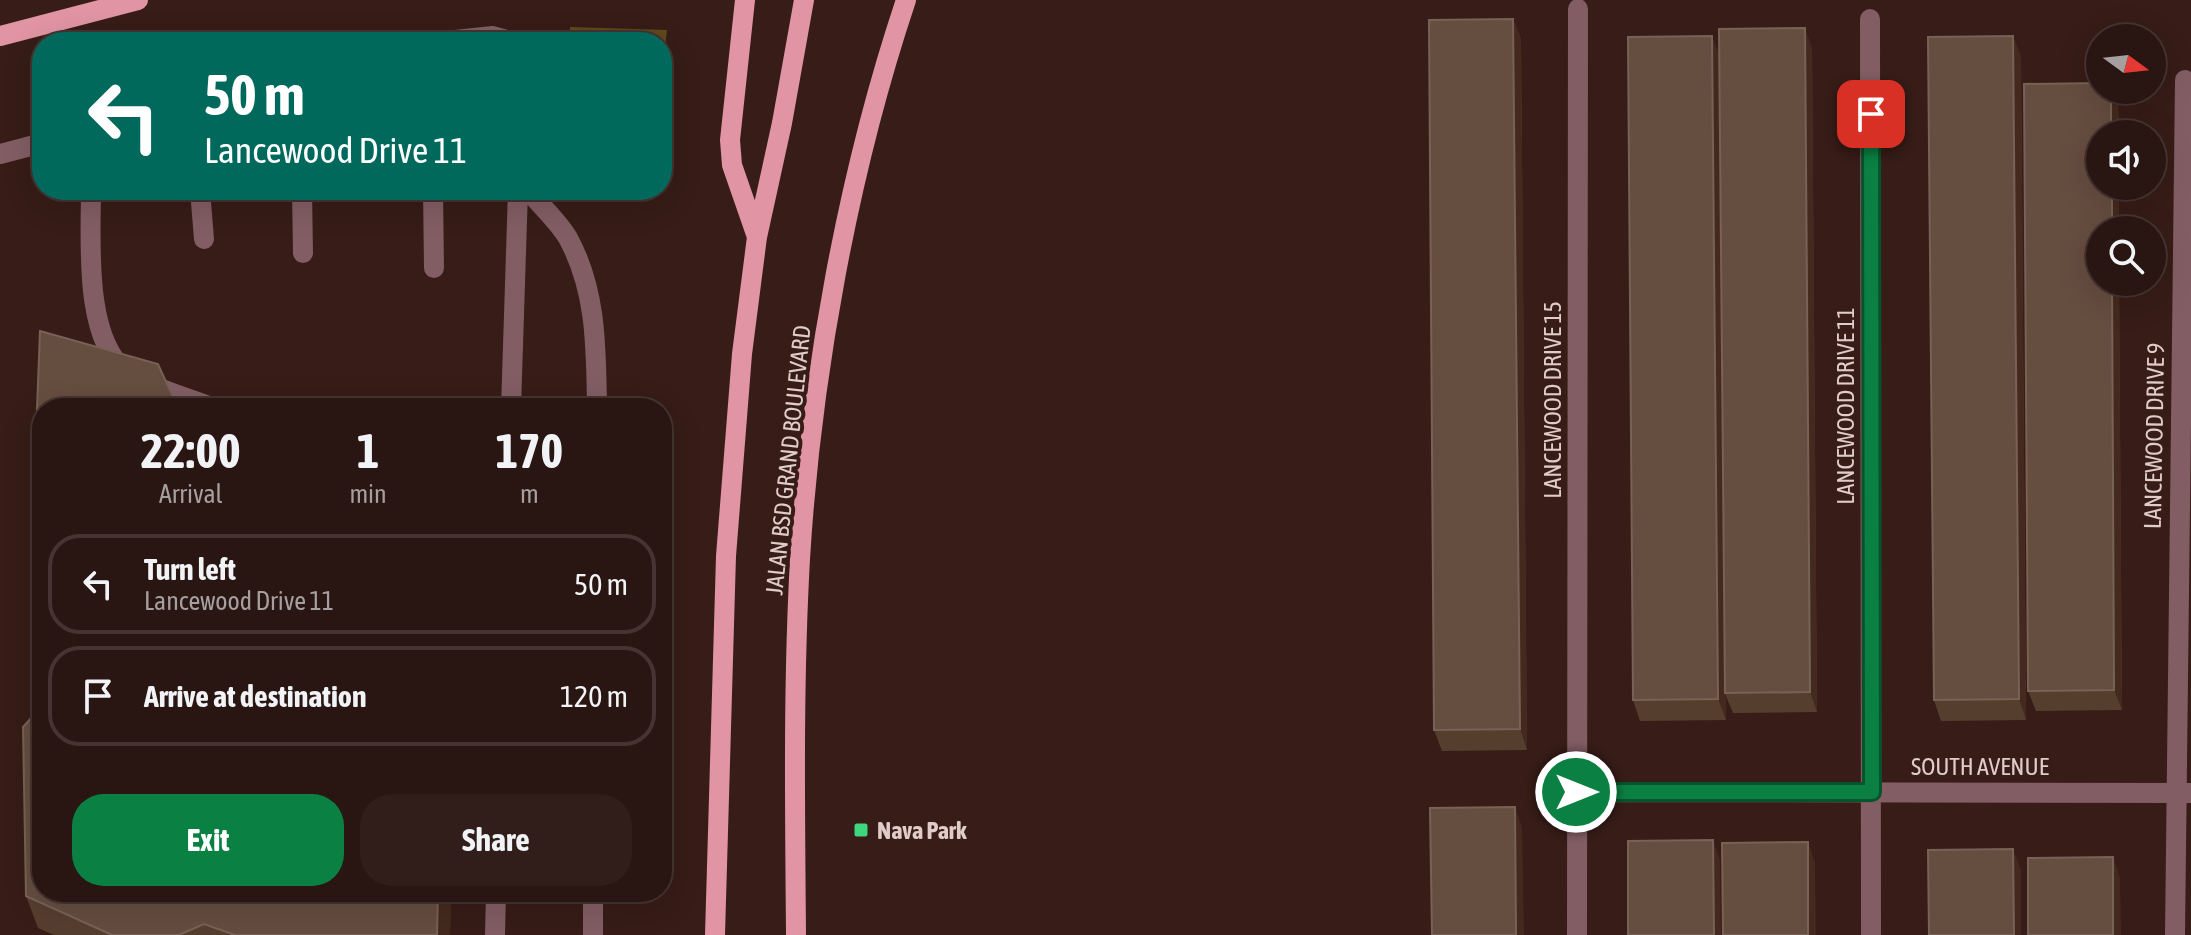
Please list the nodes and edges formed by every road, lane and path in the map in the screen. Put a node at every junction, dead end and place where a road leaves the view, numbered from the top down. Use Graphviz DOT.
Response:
graph roads {
  1 [pos="138,0"];
  2 [pos="745,0"];
  3 [pos="804,0"];
  4 [pos="906,0"];
  5 [pos="1578,9"];
  6 [pos="1870,19"];
  7 [pos="0,36"];
  8 [pos="2185,80"];
  9 [pos="32,146"];
  10 [pos="0,154"];
  11 [pos="91,200"];
  12 [pos="201,200"];
  13 [pos="302,200"];
  14 [pos="433,200"];
  15 [pos="518,200"];
  16 [pos="536,200"];
  17 [pos="757,237"];
  18 [pos="204,239"];
  19 [pos="303,253"];
  20 [pos="434,268"];
  21 [pos="189,398"];
  22 [pos="511,398"];
  23 [pos="597,398"];
  24 [pos="1576,792"];
  25 [pos="1872,792"];
  26 [pos="2183,793"];
  27 [pos="496,902"];
  28 [pos="593,902"];
  29 [pos="495,935"];
  30 [pos="593,935"];
  31 [pos="715,935"];
  32 [pos="796,935"];
  33 [pos="1577,935"];
  34 [pos="1871,935"];
  35 [pos="2175,935"];
  1 -- 7 [label="main road"];
  2 -- 17 [label="main road"];
  3 -- 17 [label="main road, JALAN BSD GRAND BOULEVARD"];
  4 -- 32 [label="main road, JALAN BSD GRAND BOULEVARD"];
  5 -- 24 [label="street, LANCEWOOD DRIVE 15"];
  6 -- 25 [label="street, LANCEWOOD DRIVE 11"];
  8 -- 26 [label="street, LANCEWOOD DRIVE 9"];
  9 -- 10 [label="street"];
  11 -- 21 [label="street"];
  12 -- 18 [label="street"];
  13 -- 19 [label="street"];
  14 -- 20 [label="street"];
  15 -- 22 [label="street"];
  16 -- 23 [label="street"];
  17 -- 31 [label="main road, JALAN BSD GRAND BOULEVARD"];
  24 -- 25 [label="street, SOUTH AVENUE"];
  24 -- 33 [label="street, LANCEWOOD DRIVE 15"];
  25 -- 26 [label="street, SOUTH AVENUE"];
  25 -- 34 [label="street, LANCEWOOD DRIVE 11"];
  26 -- 35 [label="street, LANCEWOOD DRIVE 9"];
  27 -- 29 [label="street"];
  28 -- 30 [label="street"];
}
